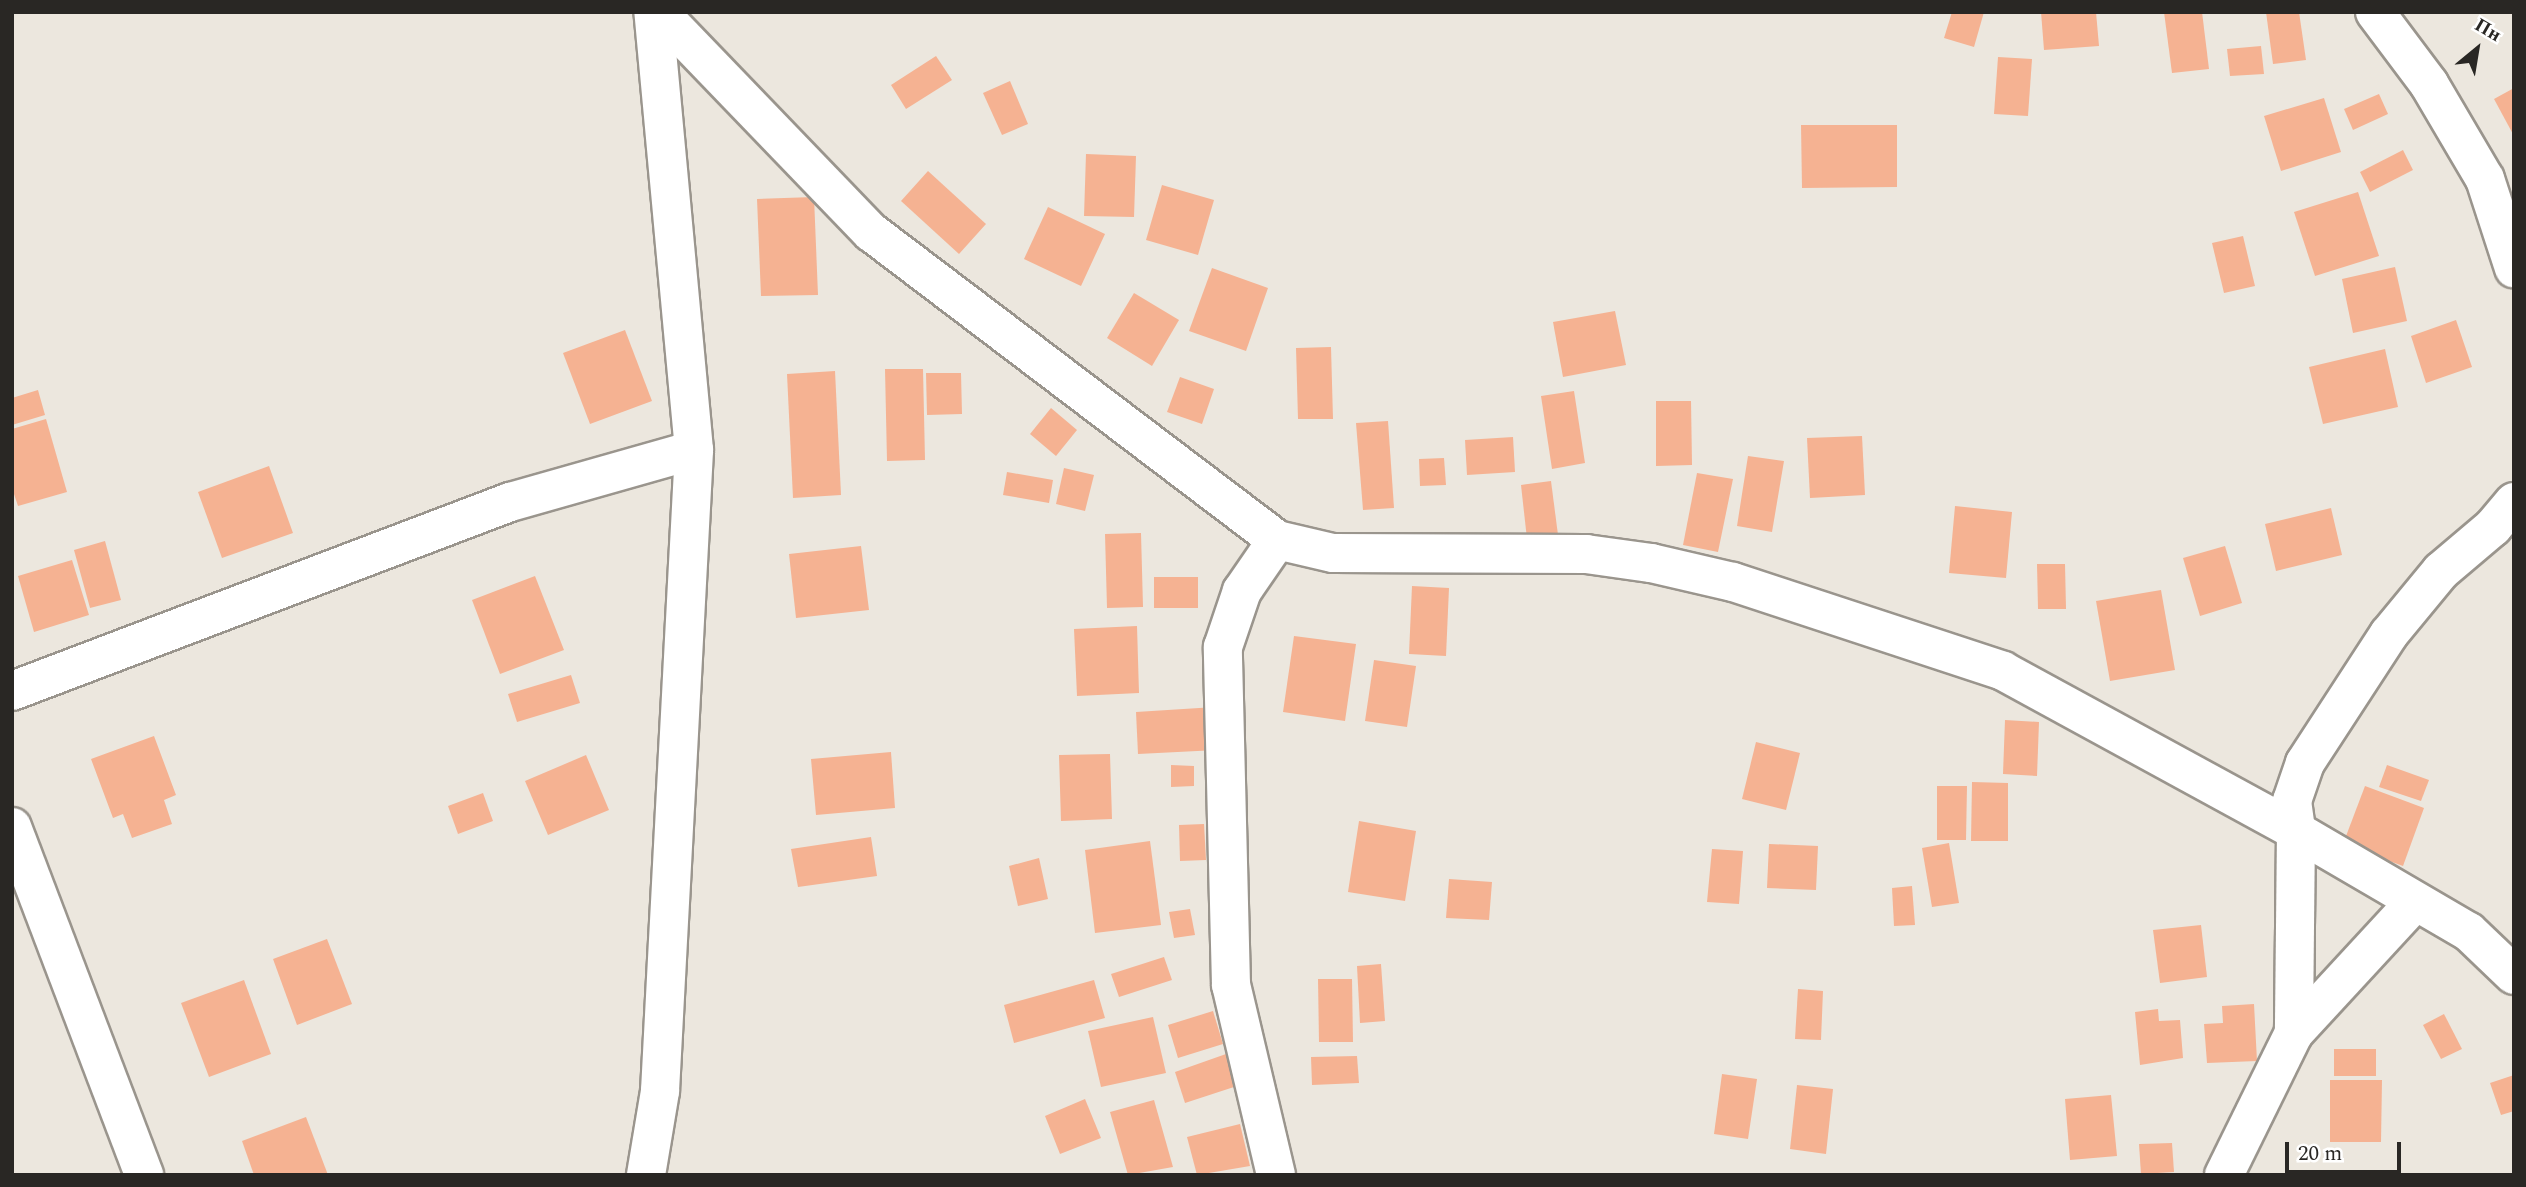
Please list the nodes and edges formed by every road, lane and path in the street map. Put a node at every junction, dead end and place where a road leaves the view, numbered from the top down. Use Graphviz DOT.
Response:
graph roads {
  1 [pos="653,12"];
  2 [pos="659,12"];
  3 [pos="2375,12"];
  4 [pos="2514,268"];
  5 [pos="694,450"];
  6 [pos="2514,502"];
  7 [pos="1277,540"];
  8 [pos="12,691"];
  9 [pos="12,827"];
  10 [pos="2296,831"];
  11 [pos="2414,903"];
  12 [pos="2514,975"];
  13 [pos="2294,1032"];
  14 [pos="144,1175"];
  15 [pos="646,1175"];
  16 [pos="1276,1175"];
  17 [pos="2224,1175"];
  1 -- 5 [label="street"];
  2 -- 7 [label="street"];
  3 -- 4 [label="street"];
  5 -- 8 [label="street"];
  5 -- 15 [label="street"];
  6 -- 10 [label="street"];
  7 -- 10 [label="street"];
  7 -- 16 [label="street"];
  9 -- 14 [label="street"];
  10 -- 11 [label="street"];
  10 -- 13 [label="street"];
  11 -- 12 [label="street"];
  11 -- 13 [label="street"];
  13 -- 17 [label="street"];
}
